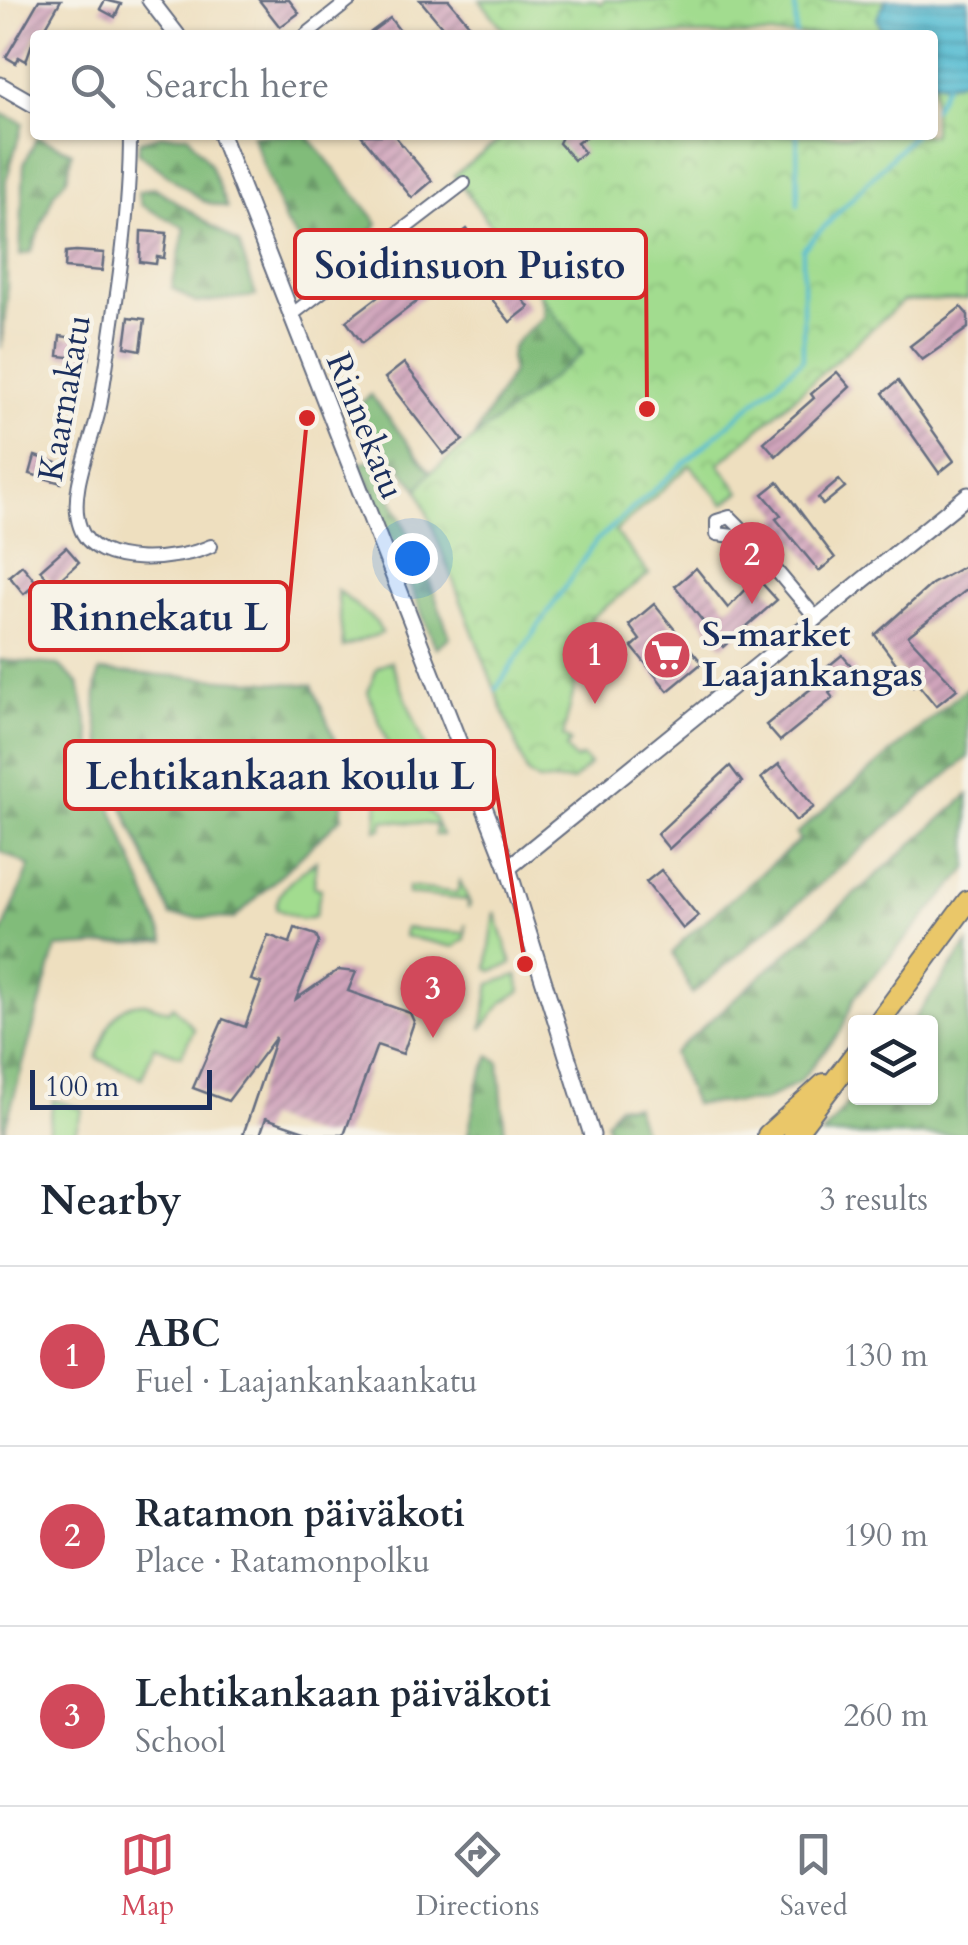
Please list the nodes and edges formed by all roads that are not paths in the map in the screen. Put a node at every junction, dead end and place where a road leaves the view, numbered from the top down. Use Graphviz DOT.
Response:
graph roads {
  1 [pos="150,0"];
  2 [pos="350,0"];
  3 [pos="172,30"];
  4 [pos="312,30"];
  5 [pos="0,85"];
  6 [pos="30,102"];
  7 [pos="130,140"];
  8 [pos="222,140"];
  9 [pos="464,183"];
  10 [pos="290,316"];
  11 [pos="968,495"];
  12 [pos="750,538"];
  13 [pos="211,546"];
  14 [pos="818,619"];
  15 [pos="508,868"];
  16 [pos="968,902"];
  17 [pos="885,1015"];
  18 [pos="848,1062"];
  19 [pos="848,1063"];
  20 [pos="592,1135"];
  21 [pos="768,1135"];
  22 [pos="794,1135"];
  1 -- 3 [label="street"];
  2 -- 4 [label="street"];
  5 -- 6 [label="street"];
  7 -- 13 [label="street, Kaarnakatu"];
  8 -- 10 [label="street, Rinnekatu"];
  9 -- 10 [label="street"];
  10 -- 15 [label="street, Rinnekatu"];
  11 -- 14 [label="street"];
  12 -- 14 [label="street"];
  14 -- 15 [label="street"];
  15 -- 20 [label="street, Rinnekatu"];
  16 -- 17 [label="highway"];
  18 -- 21 [label="highway"];
  19 -- 22 [label="highway"];
}
